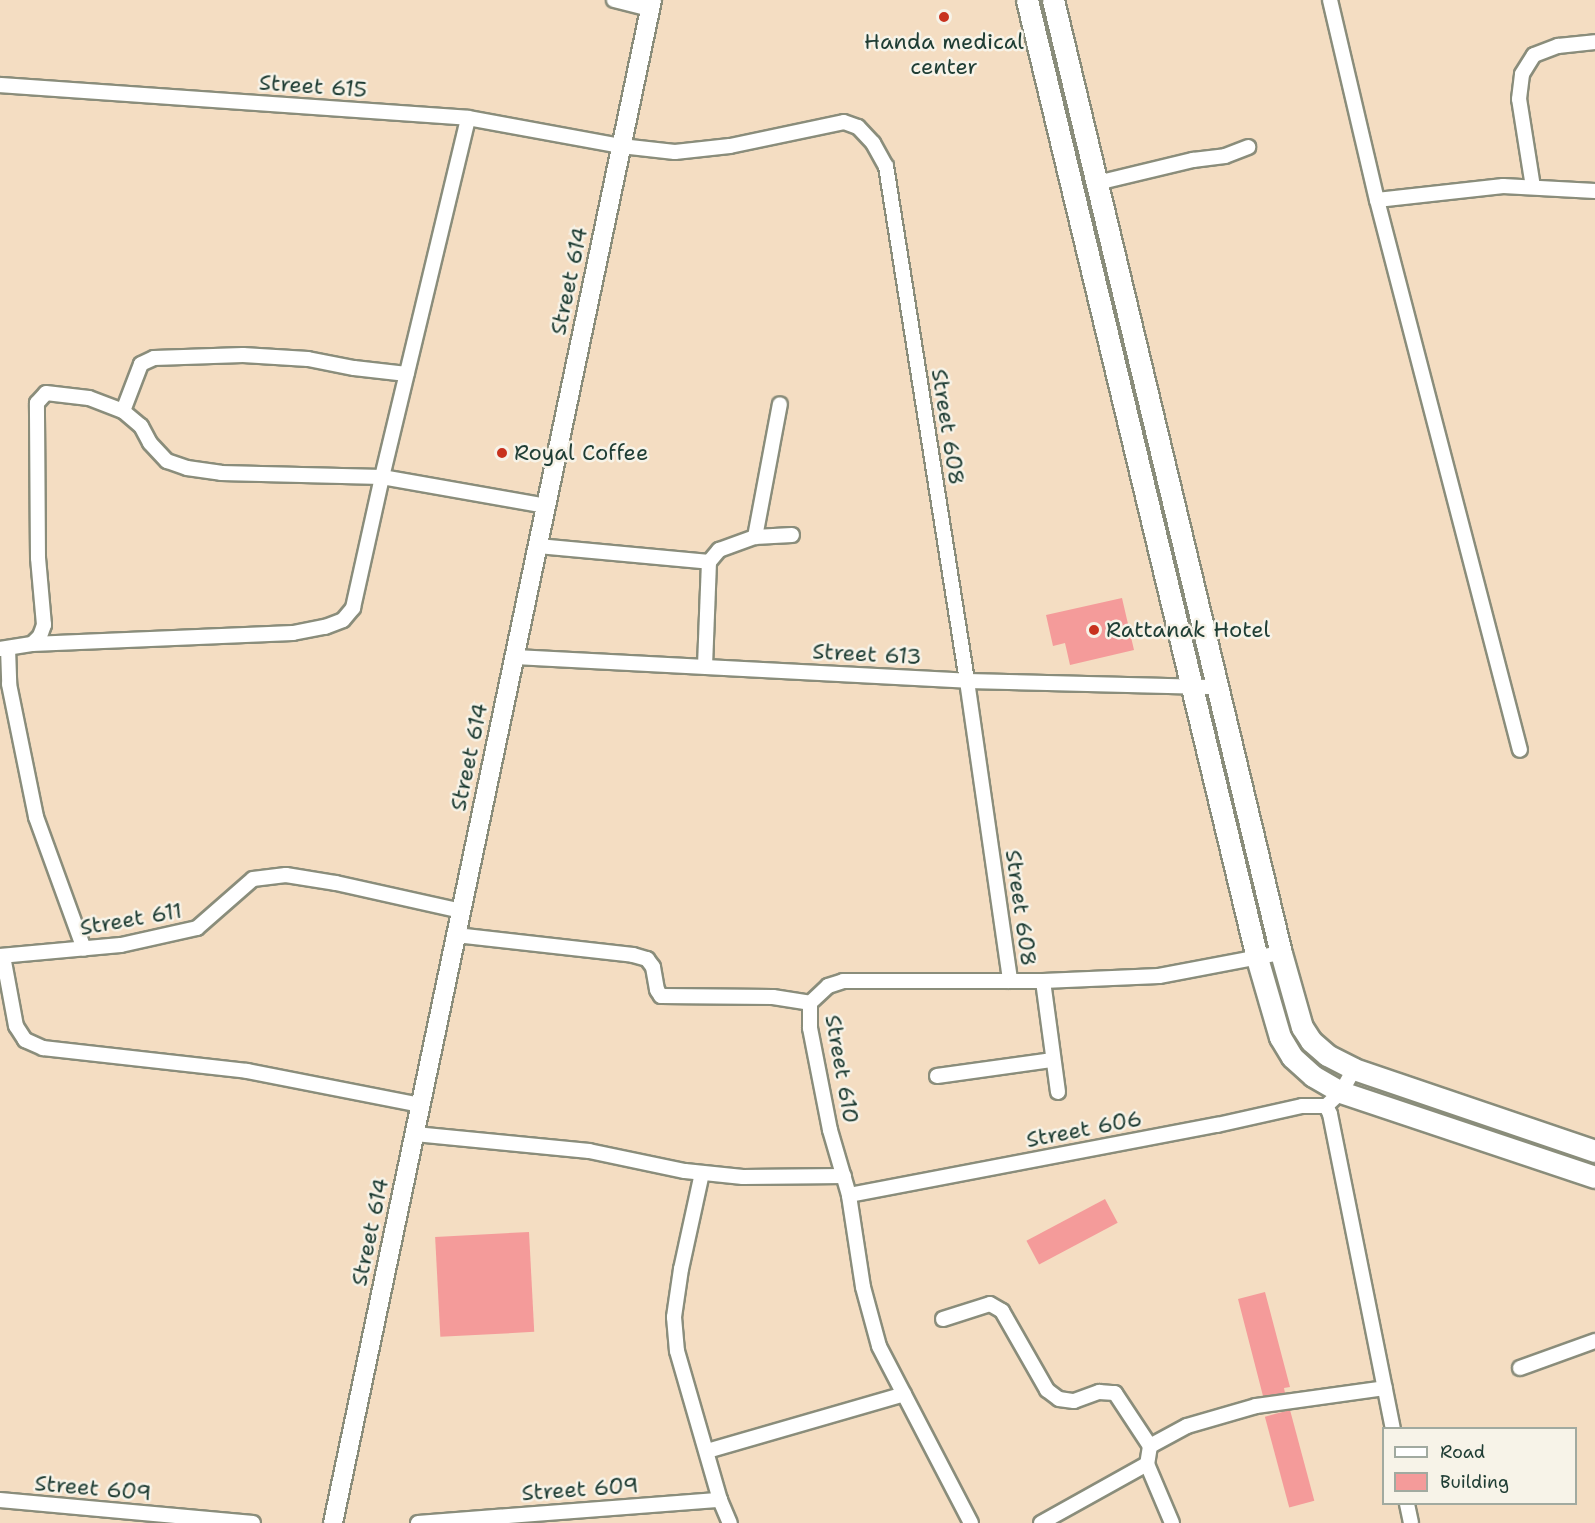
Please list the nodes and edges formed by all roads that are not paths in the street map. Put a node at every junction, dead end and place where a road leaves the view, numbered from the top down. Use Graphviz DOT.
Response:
graph roads {
  1 [pos="614,0"];
  2 [pos="1027,0"];
  3 [pos="1053,0"];
  4 [pos="1330,0"];
  5 [pos="651,5"];
  6 [pos="1595,42"];
  7 [pos="0,85"];
  8 [pos="468,118"];
  9 [pos="621,146"];
  10 [pos="1248,147"];
  11 [pos="1097,183"];
  12 [pos="1533,187"];
  13 [pos="1595,191"];
  14 [pos="1377,200"];
  15 [pos="406,374"];
  16 [pos="780,404"];
  17 [pos="123,411"];
  18 [pos="382,477"];
  19 [pos="546,506"];
  20 [pos="792,535"];
  21 [pos="755,537"];
  22 [pos="538,546"];
  23 [pos="709,562"];
  24 [pos="32,644"];
  25 [pos="4,648"];
  26 [pos="514,657"];
  27 [pos="705,666"];
  28 [pos="967,681"];
  29 [pos="1218,687"];
  30 [pos="1192,688"];
  31 [pos="1520,750"];
  32 [pos="461,911"];
  33 [pos="456,934"];
  34 [pos="84,949"];
  35 [pos="1281,952"];
  36 [pos="1,956"];
  37 [pos="1257,958"];
  38 [pos="1010,981"];
  39 [pos="1043,981"];
  40 [pos="810,1003"];
  41 [pos="1053,1060"];
  42 [pos="1354,1069"];
  43 [pos="937,1076"];
  44 [pos="1058,1092"];
  45 [pos="1334,1099"];
  46 [pos="421,1105"];
  47 [pos="415,1134"];
  48 [pos="1595,1151"];
  49 [pos="702,1173"];
  50 [pos="844,1176"];
  51 [pos="1595,1177"];
  52 [pos="849,1194"];
  53 [pos="943,1319"];
  54 [pos="1595,1341"];
  55 [pos="1520,1368"];
  56 [pos="1385,1388"];
  57 [pos="904,1394"];
  58 [pos="1393,1427"];
  59 [pos="1150,1446"];
  60 [pos="707,1452"];
  61 [pos="1147,1464"];
  62 [pos="0,1500"];
  63 [pos="720,1500"];
  64 [pos="1407,1505"];
  65 [pos="523,1519"];
  66 [pos="253,1523"];
  67 [pos="333,1523"];
  68 [pos="418,1523"];
  69 [pos="730,1523"];
  70 [pos="971,1523"];
  71 [pos="1041,1523"];
  72 [pos="1172,1523"];
  73 [pos="1410,1523"];
  1 -- 5 [label="street"];
  2 -- 30 [label="main road"];
  3 -- 11 [label="main road"];
  4 -- 14 [label="street"];
  5 -- 9 [label="street, Street 614"];
  6 -- 12 [label="street"];
  7 -- 8 [label="street, Street 615"];
  8 -- 9 [label="street, Street 615"];
  8 -- 15 [label="street"];
  9 -- 19 [label="street, Street 614"];
  9 -- 28 [label="street, Street 608"];
  10 -- 11 [label="street"];
  11 -- 29 [label="main road"];
  12 -- 13 [label="street"];
  12 -- 14 [label="street"];
  14 -- 31 [label="street"];
  15 -- 17 [label="street"];
  15 -- 18 [label="street"];
  16 -- 21 [label="street"];
  17 -- 18 [label="street"];
  17 -- 24 [label="street"];
  18 -- 19 [label="street"];
  18 -- 24 [label="street"];
  19 -- 22 [label="street, Street 614"];
  20 -- 21 [label="street"];
  21 -- 23 [label="street"];
  22 -- 23 [label="street"];
  22 -- 26 [label="street, Street 614"];
  23 -- 27 [label="street"];
  24 -- 25 [label="street"];
  25 -- 34 [label="street"];
  26 -- 27 [label="street, Street 613"];
  26 -- 32 [label="street, Street 614"];
  27 -- 28 [label="street, Street 613"];
  28 -- 30 [label="street, Street 613"];
  28 -- 38 [label="street, Street 608"];
  29 -- 30 [label="street, Street 613"];
  29 -- 35 [label="main road"];
  30 -- 37 [label="main road"];
  32 -- 33 [label="street, Street 614"];
  32 -- 34 [label="street, Street 611"];
  33 -- 40 [label="street"];
  33 -- 46 [label="street, Street 614"];
  34 -- 36 [label="street, Street 611"];
  35 -- 37 [label="street, Street 610"];
  35 -- 42 [label="main road"];
  36 -- 46 [label="street"];
  37 -- 39 [label="street, Street 610"];
  37 -- 45 [label="main road"];
  38 -- 39 [label="street, Street 610"];
  38 -- 40 [label="street, Street 610"];
  39 -- 41 [label="street"];
  40 -- 50 [label="street, Street 610"];
  41 -- 43 [label="street"];
  41 -- 44 [label="street"];
  42 -- 45 [label="street"];
  42 -- 48 [label="main road"];
  45 -- 51 [label="main road"];
  45 -- 52 [label="street, Street 606"];
  45 -- 56 [label="street"];
  46 -- 47 [label="street, Street 614"];
  47 -- 49 [label="street"];
  47 -- 67 [label="street, Street 614"];
  49 -- 50 [label="street"];
  49 -- 60 [label="street"];
  50 -- 52 [label="street, Street 610"];
  52 -- 57 [label="street, Street 610"];
  53 -- 59 [label="street"];
  54 -- 55 [label="street"];
  56 -- 58 [label="street"];
  56 -- 59 [label="street"];
  57 -- 60 [label="street"];
  57 -- 70 [label="street, Street 610"];
  59 -- 61 [label="street"];
  60 -- 63 [label="street"];
  61 -- 71 [label="street"];
  61 -- 72 [label="street"];
  62 -- 66 [label="street, Street 609"];
  63 -- 65 [label="street, Street 609"];
  63 -- 69 [label="street"];
  64 -- 73 [label="street"];
  65 -- 68 [label="street, Street 609"];
}
